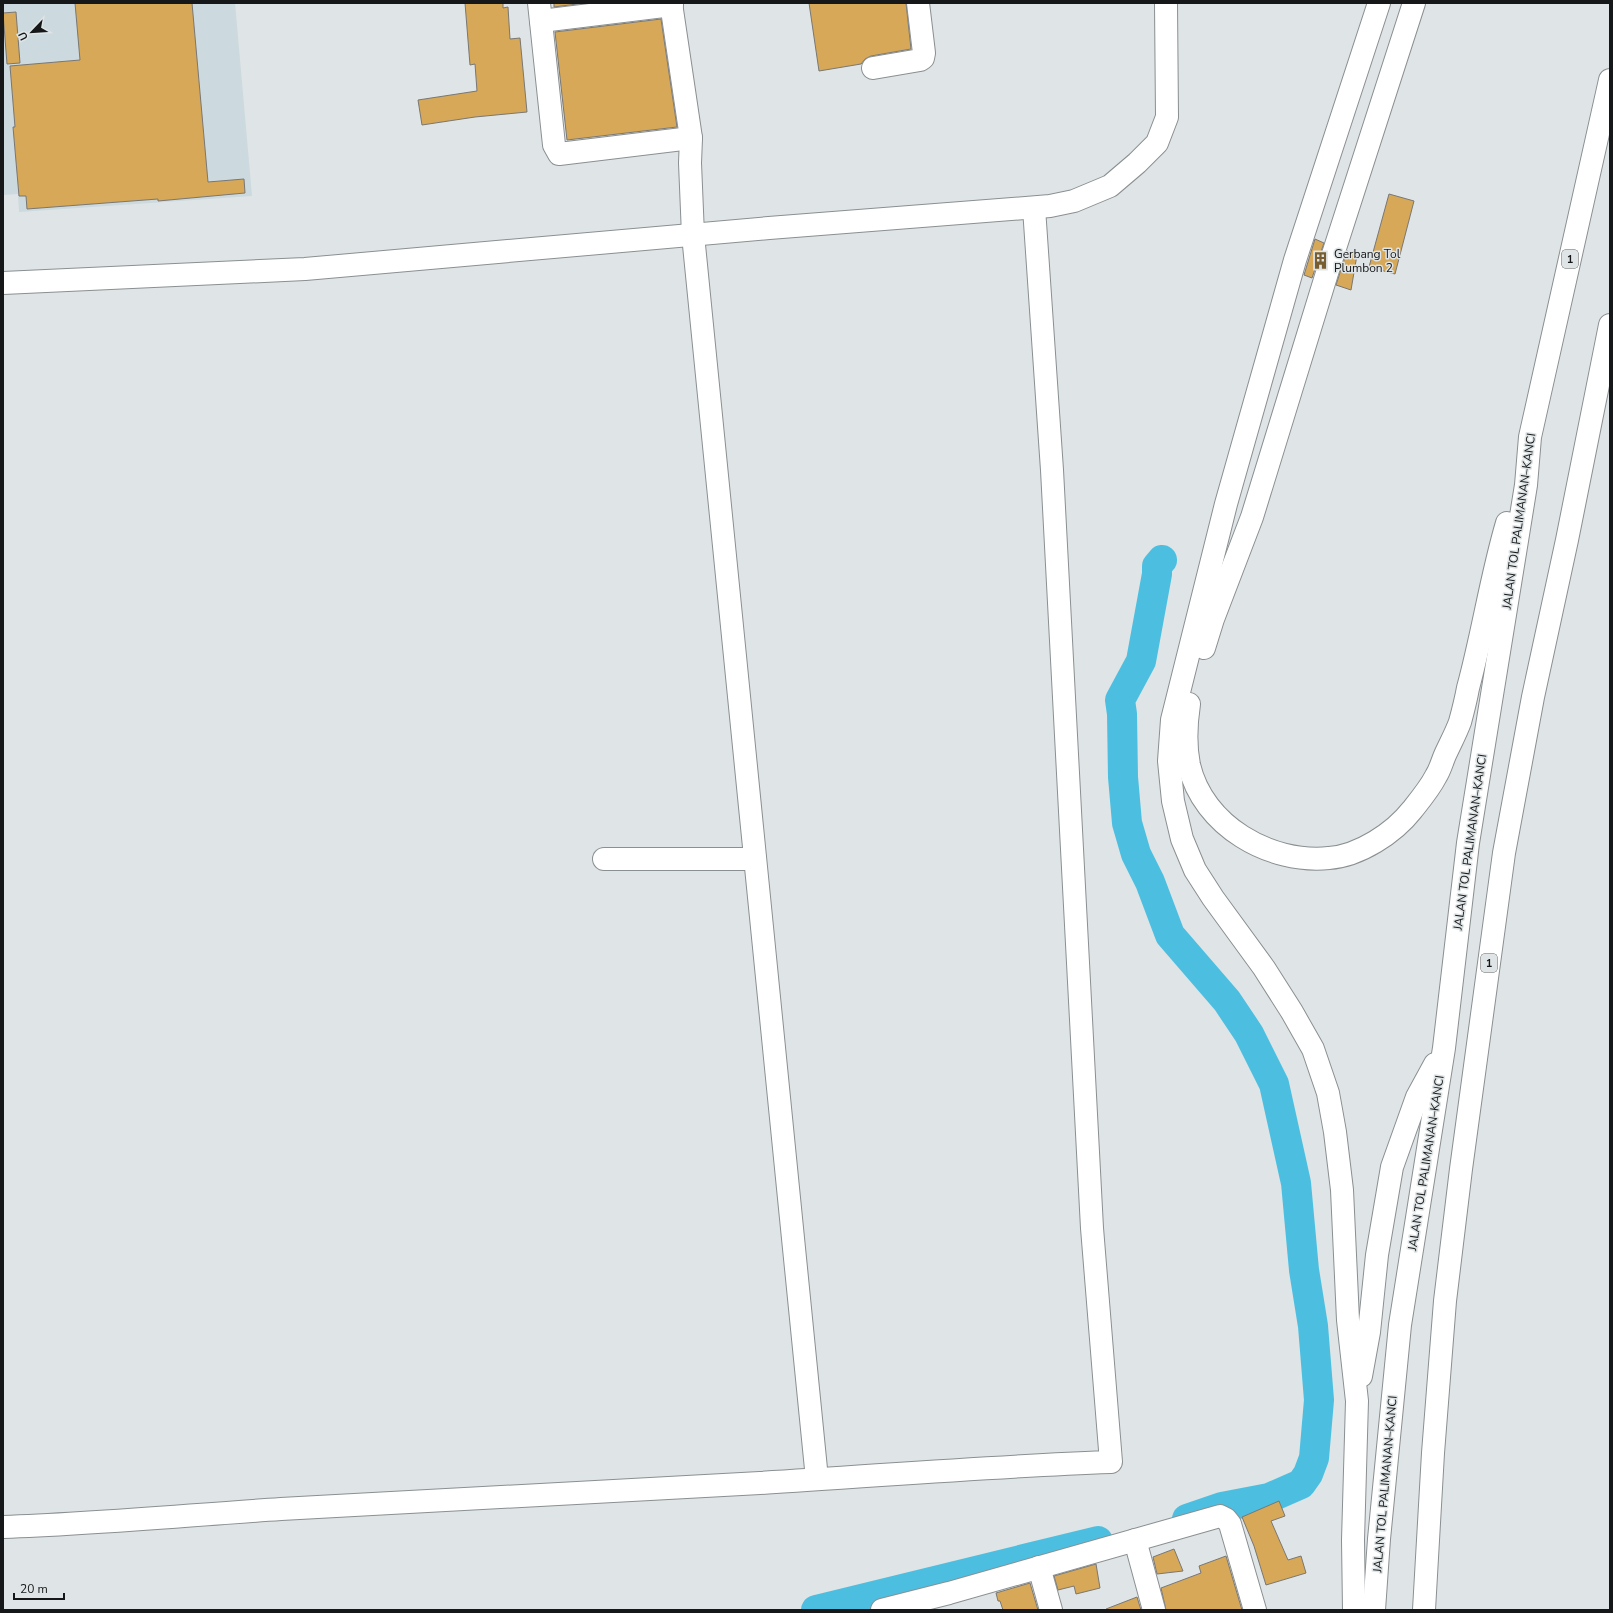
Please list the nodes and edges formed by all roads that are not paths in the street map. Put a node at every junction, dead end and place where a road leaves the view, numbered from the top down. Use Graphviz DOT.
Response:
graph roads {
  1 [pos="918,3"];
  2 [pos="1166,3"];
  3 [pos="1379,3"];
  4 [pos="1414,3"];
  5 [pos="671,4"];
  6 [pos="540,12"];
  7 [pos="874,68"];
  8 [pos="1610,80"];
  9 [pos="691,138"];
  10 [pos="1034,208"];
  11 [pos="693,235"];
  12 [pos="3,283"];
  13 [pos="1610,324"];
  14 [pos="1530,437"];
  15 [pos="604,859"];
  16 [pos="756,859"];
  17 [pos="1444,1048"];
  18 [pos="1357,1401"];
  19 [pos="817,1479"];
  20 [pos="3,1527"];
  21 [pos="1135,1540"];
  22 [pos="1039,1567"];
  23 [pos="882,1610"];
  24 [pos="1051,1610"];
  25 [pos="1154,1610"];
  26 [pos="1255,1610"];
  27 [pos="1354,1610"];
  28 [pos="1374,1610"];
  29 [pos="1424,1610"];
  1 -- 7 [label="main road"];
  2 -- 10 [label="main road"];
  3 -- 18 [label="main road"];
  4 -- 14 [label="main road"];
  5 -- 6 [label="main road"];
  5 -- 9 [label="main road"];
  6 -- 9 [label="main road"];
  8 -- 14 [label="main road, JALAN TOL PALIMANAN–KANCI / 1"];
  9 -- 11 [label="main road"];
  10 -- 11 [label="main road"];
  10 -- 19 [label="main road"];
  11 -- 12 [label="main road"];
  11 -- 16 [label="main road"];
  13 -- 29 [label="main road, 1"];
  14 -- 17 [label="main road, JALAN TOL PALIMANAN–KANCI / 1"];
  15 -- 16 [label="main road"];
  16 -- 19 [label="main road"];
  17 -- 18 [label="main road"];
  17 -- 28 [label="main road, JALAN TOL PALIMANAN–KANCI / 1"];
  18 -- 27 [label="main road"];
  19 -- 20 [label="main road"];
  21 -- 22 [label="main road"];
  21 -- 25 [label="main road"];
  21 -- 26 [label="main road"];
  22 -- 23 [label="main road"];
  22 -- 24 [label="main road"];
}
